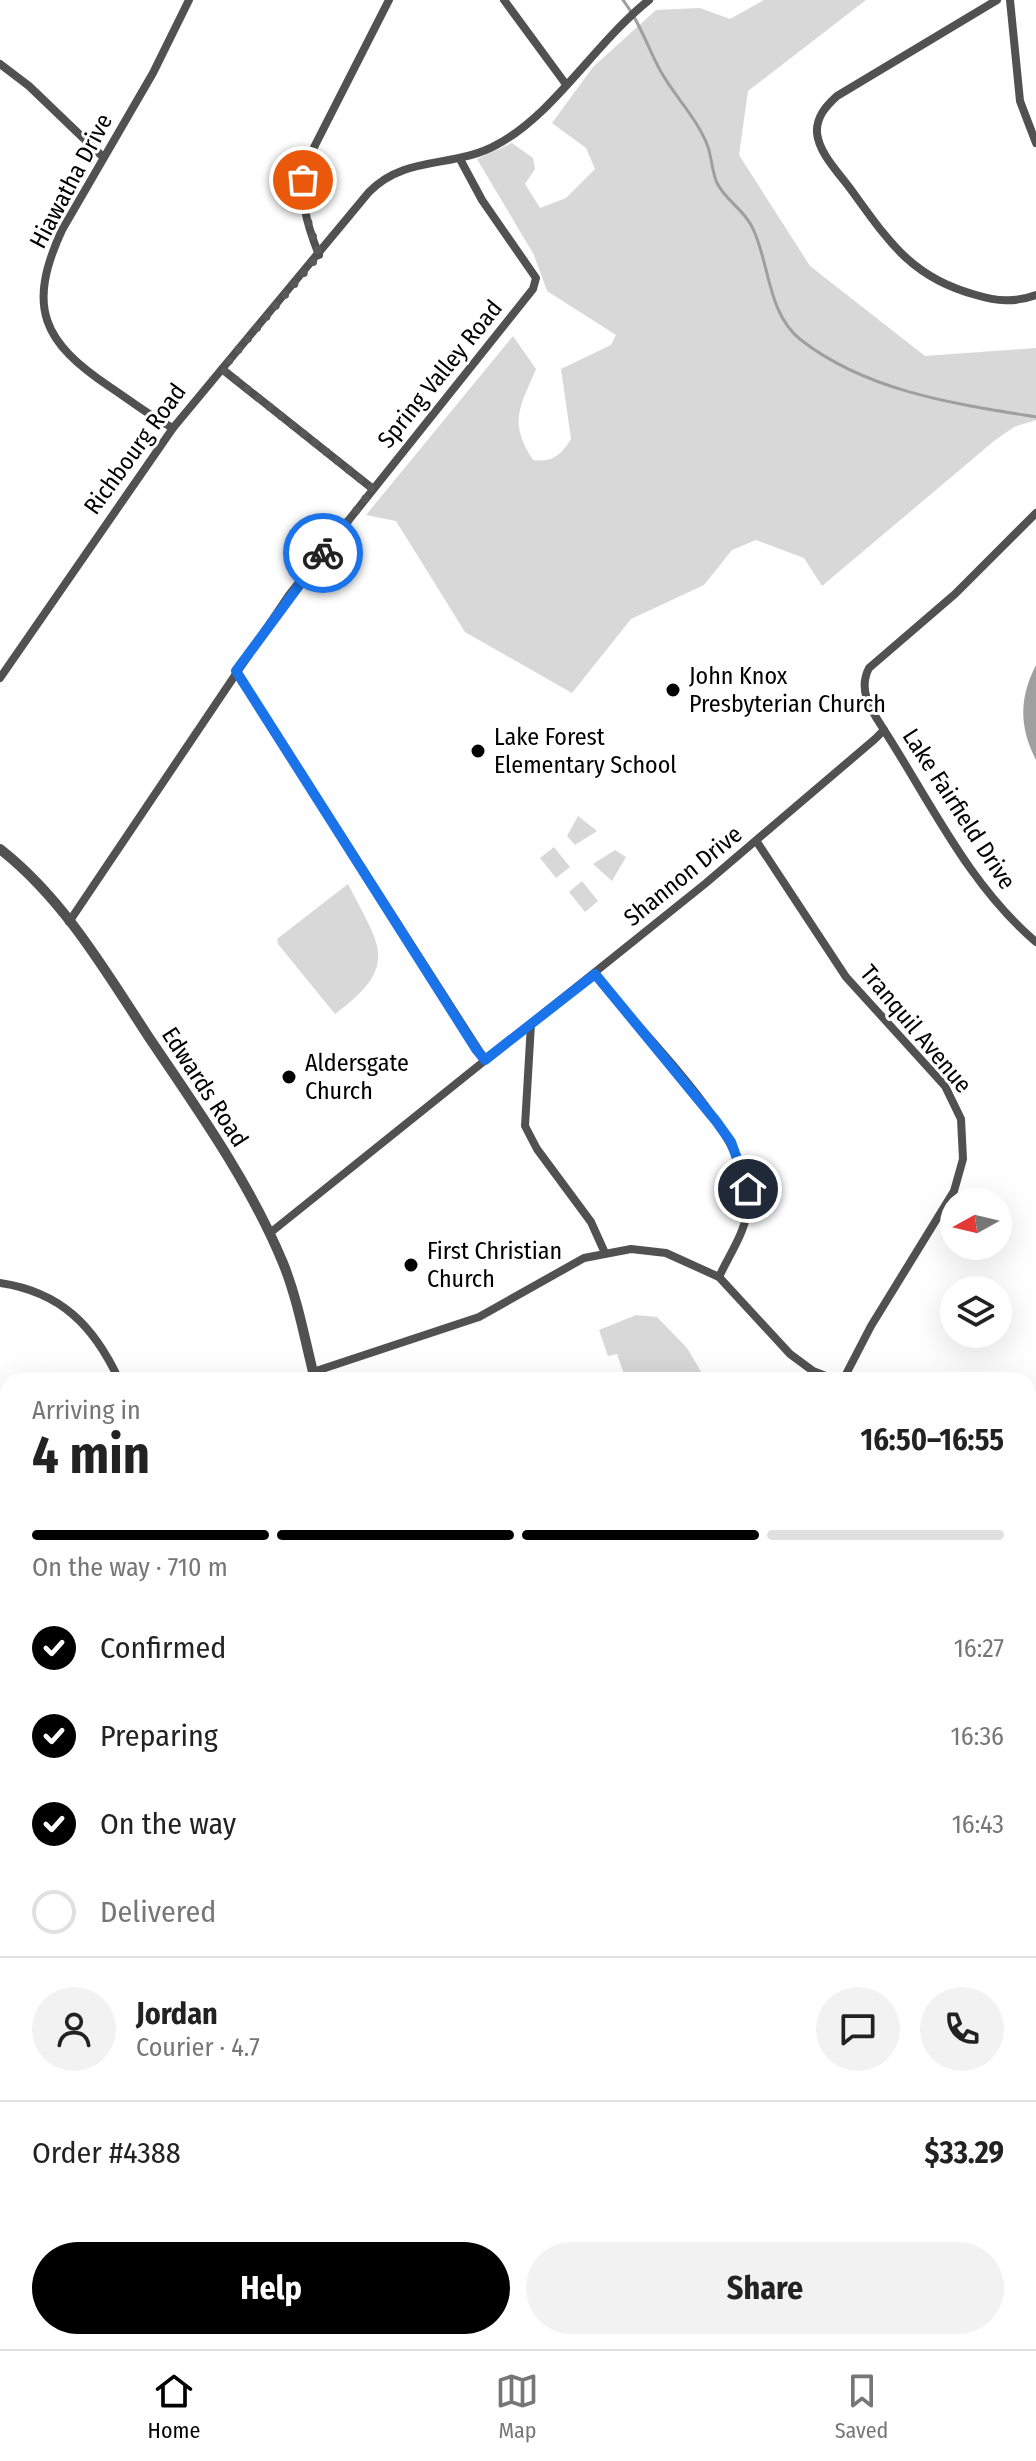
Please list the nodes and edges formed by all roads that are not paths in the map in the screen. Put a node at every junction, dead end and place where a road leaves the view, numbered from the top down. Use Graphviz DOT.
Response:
graph roads {
  1 [pos="189,0"];
  2 [pos="389,0"];
  3 [pos="504,0"];
  4 [pos="997,0"];
  5 [pos="1010,0"];
  6 [pos="648,1"];
  7 [pos="0,64"];
  8 [pos="565,83"];
  9 [pos="1036,143"];
  10 [pos="103,157"];
  11 [pos="461,161"];
  12 [pos="319,255"];
  13 [pos="1036,295"];
  14 [pos="222,369"];
  15 [pos="173,428"];
  16 [pos="373,489"];
  17 [pos="1036,513"];
  18 [pos="236,671"];
  19 [pos="0,678"];
  20 [pos="884,730"];
  21 [pos="757,842"];
  22 [pos="0,849"];
  23 [pos="69,922"];
  24 [pos="1036,942"];
  25 [pos="595,974"];
  26 [pos="531,1024"];
  27 [pos="485,1060"];
  28 [pos="270,1233"];
  29 [pos="605,1253"];
  30 [pos="719,1277"];
  31 [pos="0,1283"];
  32 [pos="115,1372"];
  33 [pos="313,1372"];
  34 [pos="325,1372"];
  35 [pos="816,1372"];
  36 [pos="847,1372"];
  1 -- 10 [label="street, Hiawatha Drive"];
  2 -- 12 [label="street"];
  3 -- 8 [label="street"];
  4 -- 13 [label="street"];
  5 -- 9 [label="street"];
  6 -- 8 [label="street, Richbourg Road"];
  7 -- 10 [label="street"];
  8 -- 11 [label="street, Richbourg Road"];
  10 -- 15 [label="street, Hiawatha Drive"];
  11 -- 12 [label="street, Richbourg Road"];
  11 -- 16 [label="street, Spring Valley Road"];
  12 -- 14 [label="street, Richbourg Road"];
  14 -- 15 [label="street, Richbourg Road"];
  14 -- 16 [label="street"];
  15 -- 19 [label="street, Richbourg Road"];
  16 -- 18 [label="street, Spring Valley Road"];
  17 -- 20 [label="street"];
  18 -- 23 [label="street, Spring Valley Road"];
  18 -- 27 [label="street"];
  20 -- 21 [label="street, Shannon Drive"];
  20 -- 24 [label="street, Lake Fairfield Drive"];
  21 -- 25 [label="street, Shannon Drive"];
  21 -- 36 [label="street, Tranquil Avenue"];
  22 -- 23 [label="street, Edwards Road"];
  23 -- 28 [label="street, Edwards Road"];
  25 -- 26 [label="street, Shannon Drive"];
  25 -- 30 [label="street"];
  26 -- 27 [label="street, Shannon Drive"];
  26 -- 29 [label="street"];
  27 -- 28 [label="street, Shannon Drive"];
  28 -- 33 [label="street, Edwards Road"];
  29 -- 30 [label="street"];
  29 -- 34 [label="street"];
  30 -- 35 [label="street"];
  31 -- 32 [label="street"];
}
